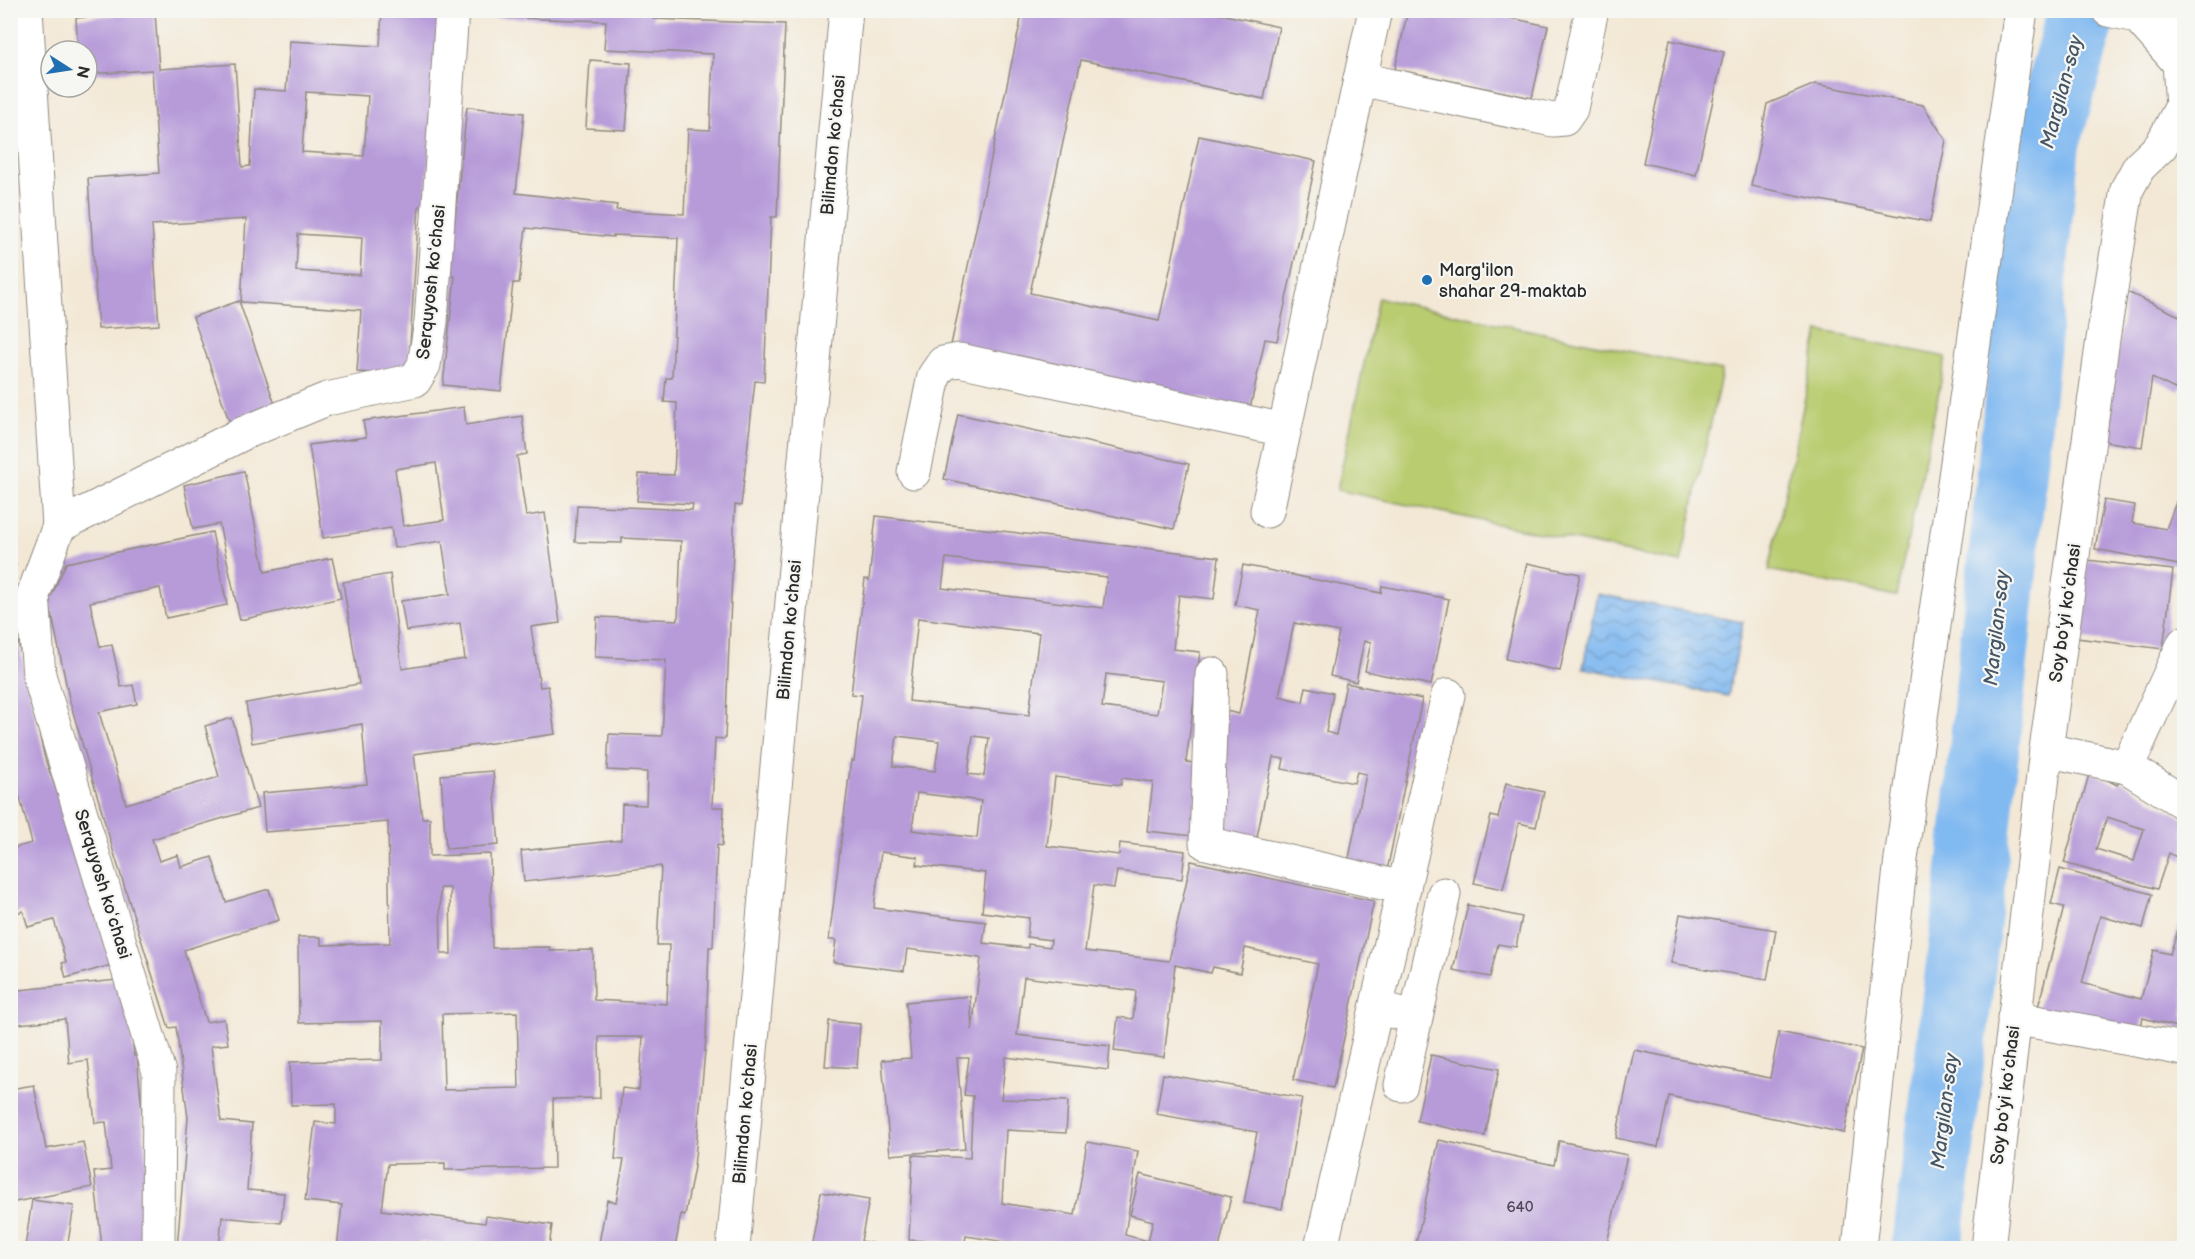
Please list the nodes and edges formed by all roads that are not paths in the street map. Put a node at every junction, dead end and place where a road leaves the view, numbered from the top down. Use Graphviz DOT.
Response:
graph roads {
  1 [pos="26,10"];
  2 [pos="452,10"];
  3 [pos="846,10"];
  4 [pos="1375,10"];
  5 [pos="2021,10"];
  6 [pos="2108,10"];
  7 [pos="1591,14"];
  8 [pos="2140,14"];
  9 [pos="2184,26"];
  10 [pos="1360,79"];
  11 [pos="1284,430"];
  12 [pos="914,472"];
  13 [pos="1267,511"];
  14 [pos="59,526"];
  15 [pos="2184,643"];
  16 [pos="1212,674"];
  17 [pos="1448,695"];
  18 [pos="2046,750"];
  19 [pos="2127,767"];
  20 [pos="2184,803"];
  21 [pos="1404,888"];
  22 [pos="1444,894"];
  23 [pos="1377,1008"];
  24 [pos="1416,1017"];
  25 [pos="2014,1018"];
  26 [pos="2184,1049"];
  27 [pos="1401,1085"];
  28 [pos="159,1248"];
  29 [pos="733,1248"];
  30 [pos="1321,1248"];
  31 [pos="1859,1248"];
  32 [pos="1988,1248"];
  1 -- 14 [label="street, Serquyosh koʻchasi"];
  2 -- 14 [label="street, Serquyosh koʻchasi"];
  3 -- 29 [label="street, Bilimdon koʻchasi"];
  4 -- 10 [label="street"];
  5 -- 31 [label="street"];
  6 -- 8 [label="street"];
  7 -- 10 [label="street"];
  8 -- 9 [label="street"];
  8 -- 18 [label="street, Soy boʻyi koʻchasi"];
  10 -- 11 [label="street"];
  11 -- 12 [label="street"];
  11 -- 13 [label="street"];
  14 -- 28 [label="street, Serquyosh koʻchasi"];
  15 -- 19 [label="street"];
  16 -- 21 [label="street"];
  17 -- 21 [label="street"];
  18 -- 19 [label="street"];
  18 -- 25 [label="street, Soy boʻyi koʻchasi"];
  19 -- 20 [label="street"];
  21 -- 23 [label="street"];
  22 -- 24 [label="street"];
  23 -- 24 [label="street"];
  23 -- 30 [label="street"];
  24 -- 27 [label="street"];
  25 -- 26 [label="street"];
  25 -- 32 [label="street, Soy boʻyi koʻchasi"];
}
